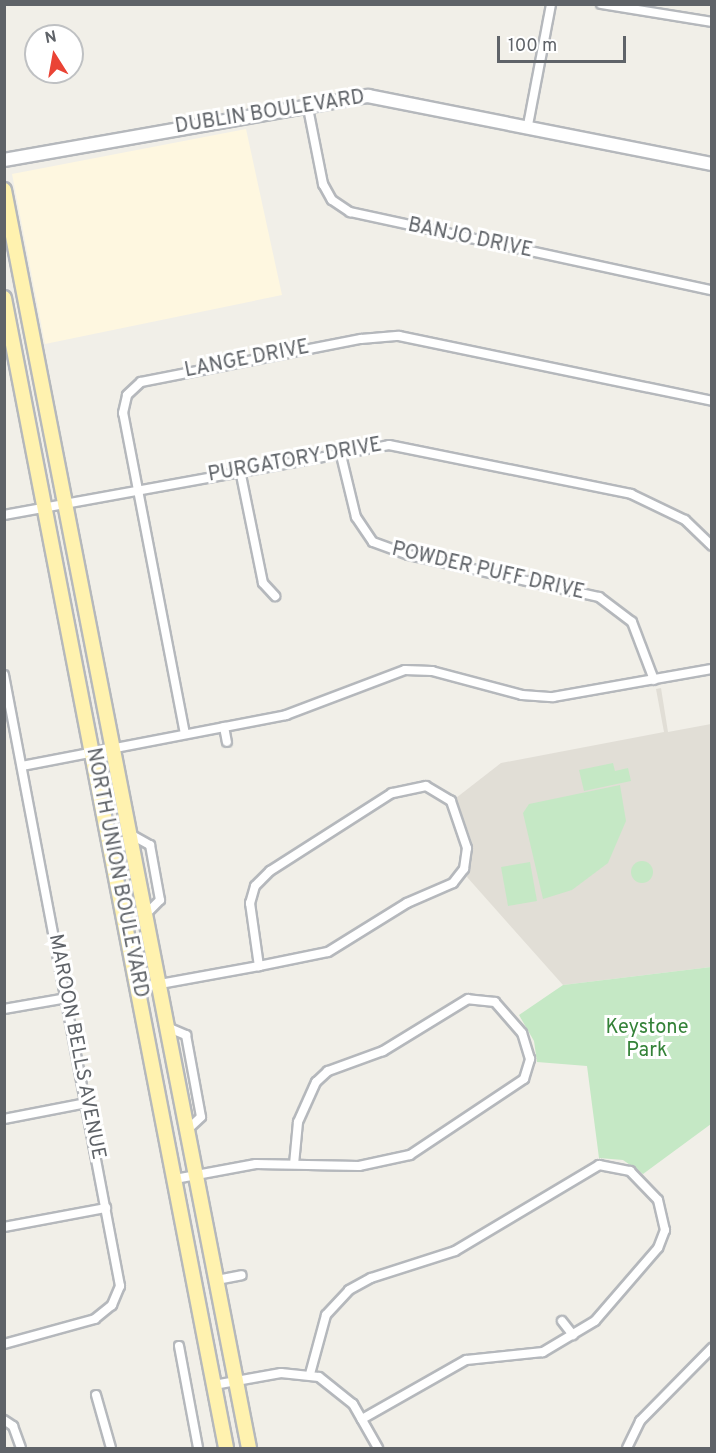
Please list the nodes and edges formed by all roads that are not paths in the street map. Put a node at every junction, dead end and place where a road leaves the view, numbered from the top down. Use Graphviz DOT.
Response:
graph roads {
  1 [pos="551,4"];
  2 [pos="601,4"];
  3 [pos="711,22"];
  4 [pos="307,103"];
  5 [pos="528,125"];
  6 [pos="4,160"];
  7 [pos="711,164"];
  8 [pos="4,190"];
  9 [pos="711,291"];
  10 [pos="4,298"];
  11 [pos="711,401"];
  12 [pos="340,451"];
  13 [pos="240,470"];
  14 [pos="137,489"];
  15 [pos="65,504"];
  16 [pos="44,507"];
  17 [pos="4,515"];
  18 [pos="711,546"];
  19 [pos="275,596"];
  20 [pos="711,669"];
  21 [pos="4,675"];
  22 [pos="654,680"];
  23 [pos="224,727"];
  24 [pos="185,734"];
  25 [pos="227,742"];
  26 [pos="114,748"];
  27 [pos="93,753"];
  28 [pos="22,766"];
  29 [pos="259,966"];
  30 [pos="158,984"];
  31 [pos="138,988"];
  32 [pos="67,998"];
  33 [pos="4,1010"];
  34 [pos="87,1103"];
  35 [pos="4,1119"];
  36 [pos="294,1164"];
  37 [pos="197,1175"];
  38 [pos="175,1179"];
  39 [pos="106,1208"];
  40 [pos="4,1227"];
  41 [pos="242,1275"];
  42 [pos="217,1280"];
  43 [pos="562,1320"];
  44 [pos="573,1335"];
  45 [pos="4,1344"];
  46 [pos="179,1346"];
  47 [pos="711,1348"];
  48 [pos="310,1374"];
  49 [pos="236,1381"];
  50 [pos="214,1386"];
  51 [pos="96,1395"];
  52 [pos="362,1419"];
  53 [pos="4,1420"];
  54 [pos="21,1449"];
  55 [pos="111,1449"];
  56 [pos="198,1449"];
  57 [pos="226,1449"];
  58 [pos="249,1449"];
  59 [pos="378,1449"];
  60 [pos="627,1449"];
  1 -- 5 [label="street"];
  2 -- 3 [label="street"];
  4 -- 5 [label="main road, DUBLIN BOULEVARD"];
  4 -- 6 [label="main road, DUBLIN BOULEVARD"];
  4 -- 9 [label="street, BANJO DRIVE"];
  5 -- 7 [label="main road, DUBLIN BOULEVARD"];
  8 -- 15 [label="main road, NORTH UNION BOULEVARD"];
  10 -- 16 [label="main road, NORTH UNION BOULEVARD"];
  11 -- 14 [label="street, LANGE DRIVE"];
  12 -- 13 [label="street, PURGATORY DRIVE"];
  12 -- 18 [label="street, PURGATORY DRIVE"];
  12 -- 22 [label="street, POWDER PUFF DRIVE"];
  13 -- 14 [label="street, PURGATORY DRIVE"];
  13 -- 19 [label="street"];
  14 -- 15 [label="street, PURGATORY DRIVE"];
  14 -- 24 [label="street, LANGE DRIVE"];
  15 -- 16 [label="street, PURGATORY DRIVE"];
  15 -- 26 [label="main road, NORTH UNION BOULEVARD"];
  16 -- 17 [label="street, PURGATORY DRIVE"];
  16 -- 27 [label="main road, NORTH UNION BOULEVARD"];
  20 -- 22 [label="street"];
  21 -- 28 [label="street, MAROON BELLS AVENUE"];
  22 -- 23 [label="street"];
  23 -- 24 [label="street"];
  23 -- 25 [label="street"];
  24 -- 26 [label="street"];
  26 -- 27 [label="street"];
  26 -- 30 [label="main road, NORTH UNION BOULEVARD"];
  27 -- 28 [label="street"];
  27 -- 31 [label="main road, NORTH UNION BOULEVARD"];
  28 -- 32 [label="street, MAROON BELLS AVENUE"];
  29 -- 29 [label="street"];
  29 -- 30 [label="street"];
  30 -- 31 [label="street"];
  30 -- 37 [label="main road, NORTH UNION BOULEVARD"];
  31 -- 38 [label="main road, NORTH UNION BOULEVARD"];
  32 -- 33 [label="street"];
  32 -- 34 [label="street, MAROON BELLS AVENUE"];
  34 -- 35 [label="street"];
  34 -- 39 [label="street, MAROON BELLS AVENUE"];
  36 -- 36 [label="street"];
  36 -- 37 [label="street"];
  37 -- 38 [label="street"];
  37 -- 42 [label="main road, NORTH UNION BOULEVARD"];
  38 -- 50 [label="main road, NORTH UNION BOULEVARD"];
  39 -- 40 [label="street"];
  39 -- 45 [label="street, MAROON BELLS AVENUE"];
  41 -- 42 [label="street"];
  42 -- 49 [label="main road, NORTH UNION BOULEVARD"];
  43 -- 44 [label="street"];
  44 -- 48 [label="street"];
  44 -- 52 [label="street"];
  46 -- 56 [label="street"];
  47 -- 60 [label="street"];
  48 -- 49 [label="street"];
  48 -- 52 [label="street"];
  49 -- 50 [label="street"];
  49 -- 58 [label="main road, NORTH UNION BOULEVARD"];
  50 -- 57 [label="main road, NORTH UNION BOULEVARD"];
  51 -- 55 [label="street"];
  52 -- 59 [label="street"];
  53 -- 54 [label="street"];
}
